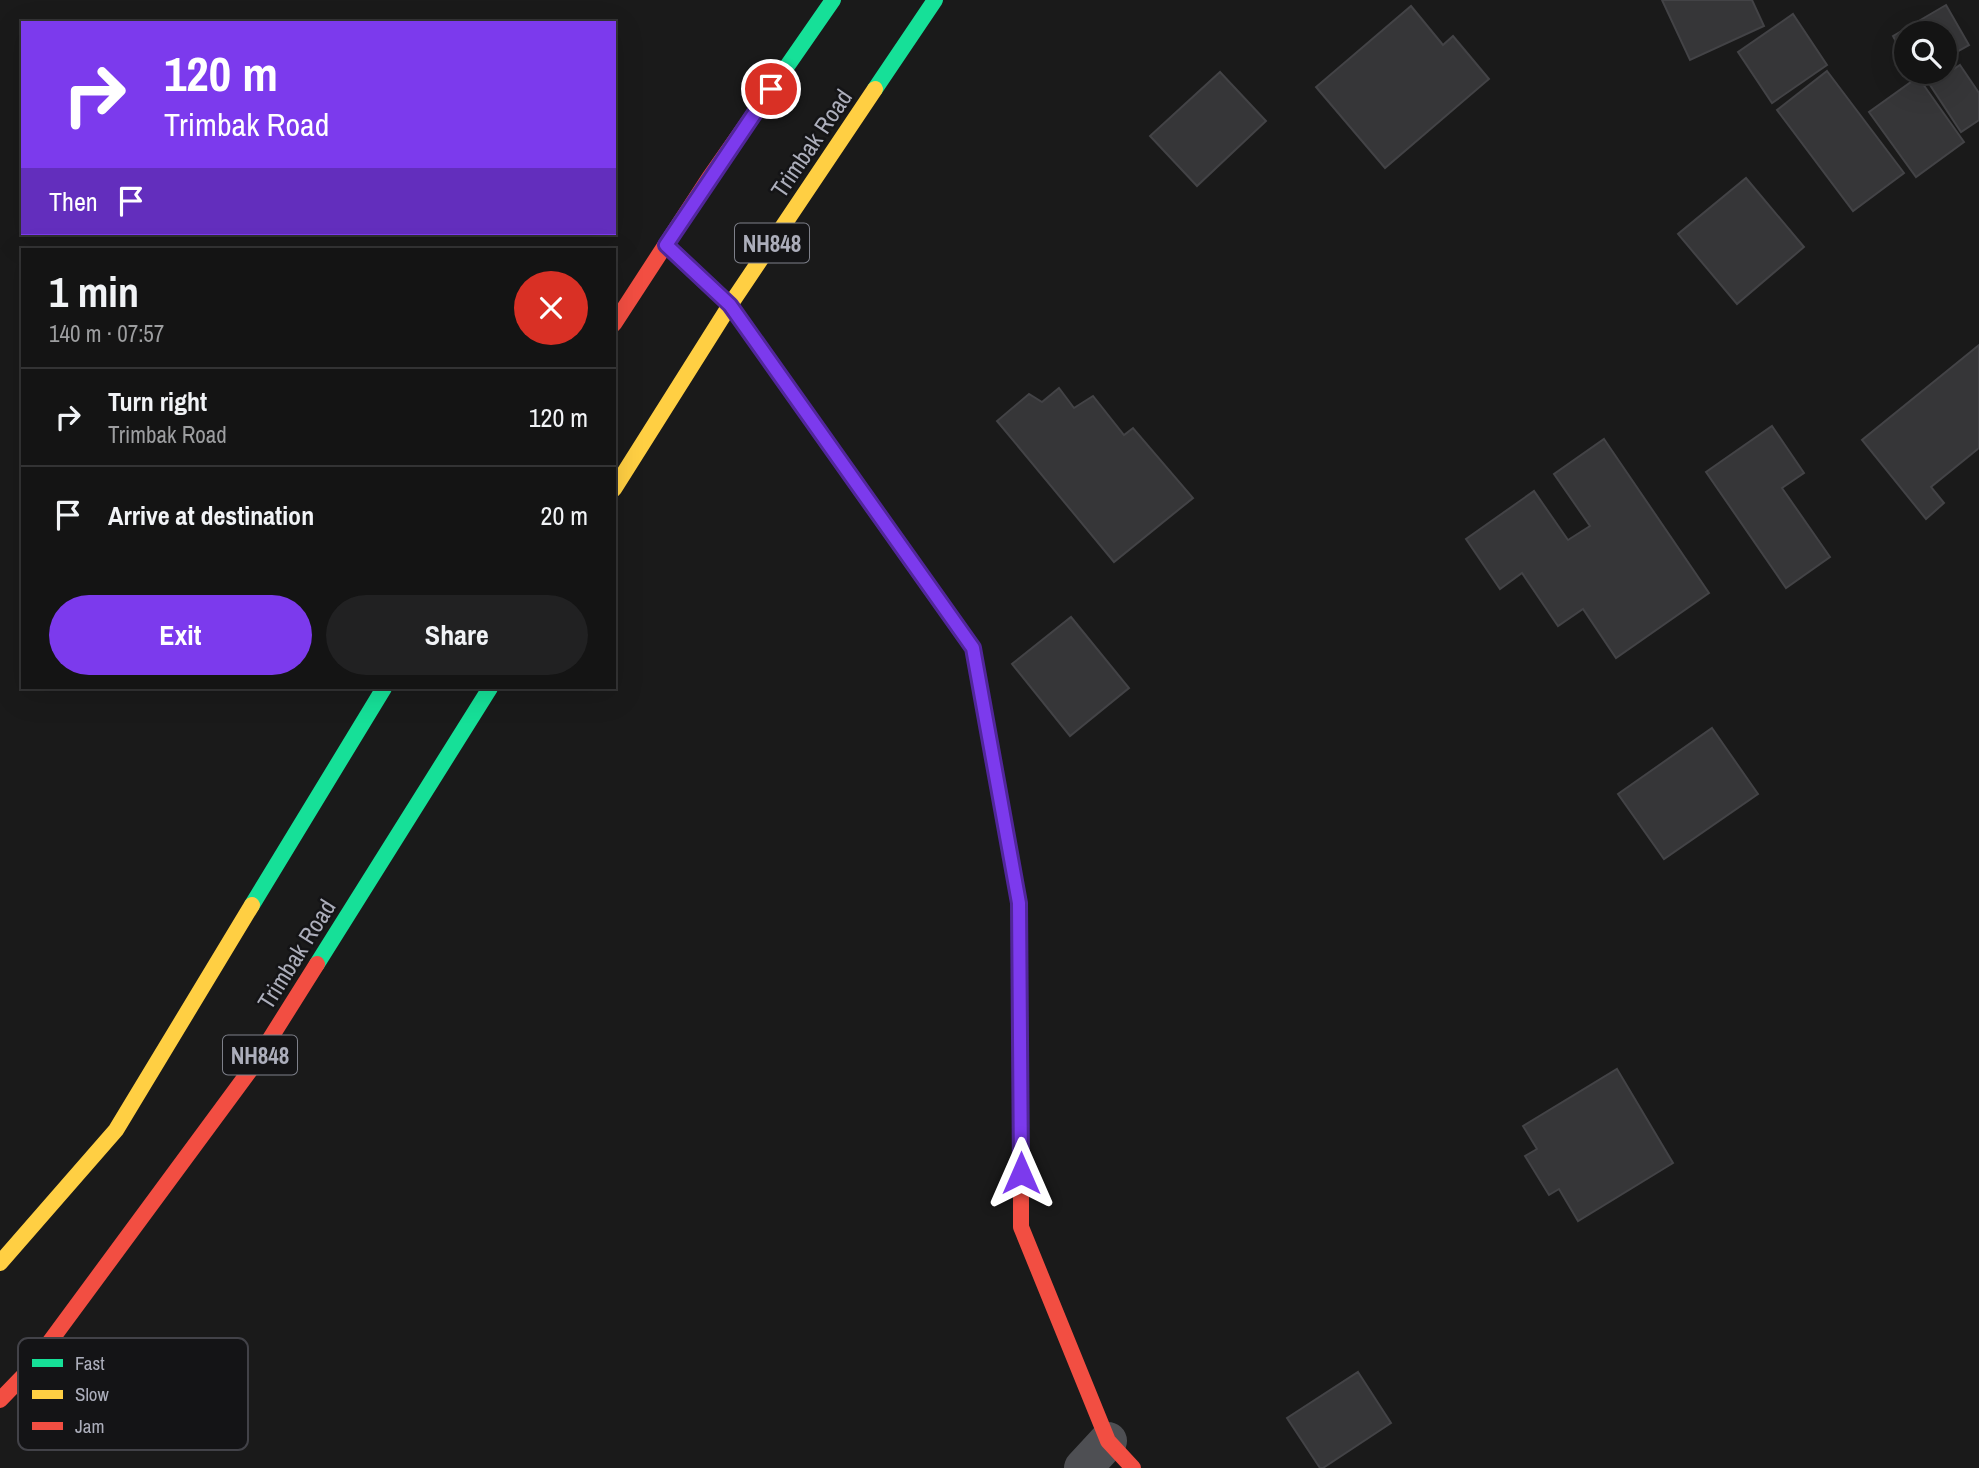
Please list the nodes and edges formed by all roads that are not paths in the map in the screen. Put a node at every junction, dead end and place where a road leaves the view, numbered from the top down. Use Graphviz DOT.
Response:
graph roads {
  1 [pos="833,0"];
  2 [pos="935,0"];
  3 [pos="666,245"];
  4 [pos="730,305"];
  5 [pos="616,321"];
  6 [pos="616,486"];
  7 [pos="383,689"];
  8 [pos="489,689"];
  9 [pos="0,1263"];
  10 [pos="53,1338"];
  11 [pos="18,1381"];
  12 [pos="0,1400"];
  13 [pos="1108,1459"];
  1 -- 3 [label="main road"];
  2 -- 4 [label="main road, Trimbak Road / NH848"];
  3 -- 4 [label="main road"];
  3 -- 5 [label="main road"];
  4 -- 6 [label="main road, Trimbak Road / NH848"];
  4 -- 13 [label="main road"];
  7 -- 9 [label="main road"];
  8 -- 10 [label="main road, Trimbak Road / NH848"];
  11 -- 12 [label="main road, Trimbak Road / NH848"];
}
